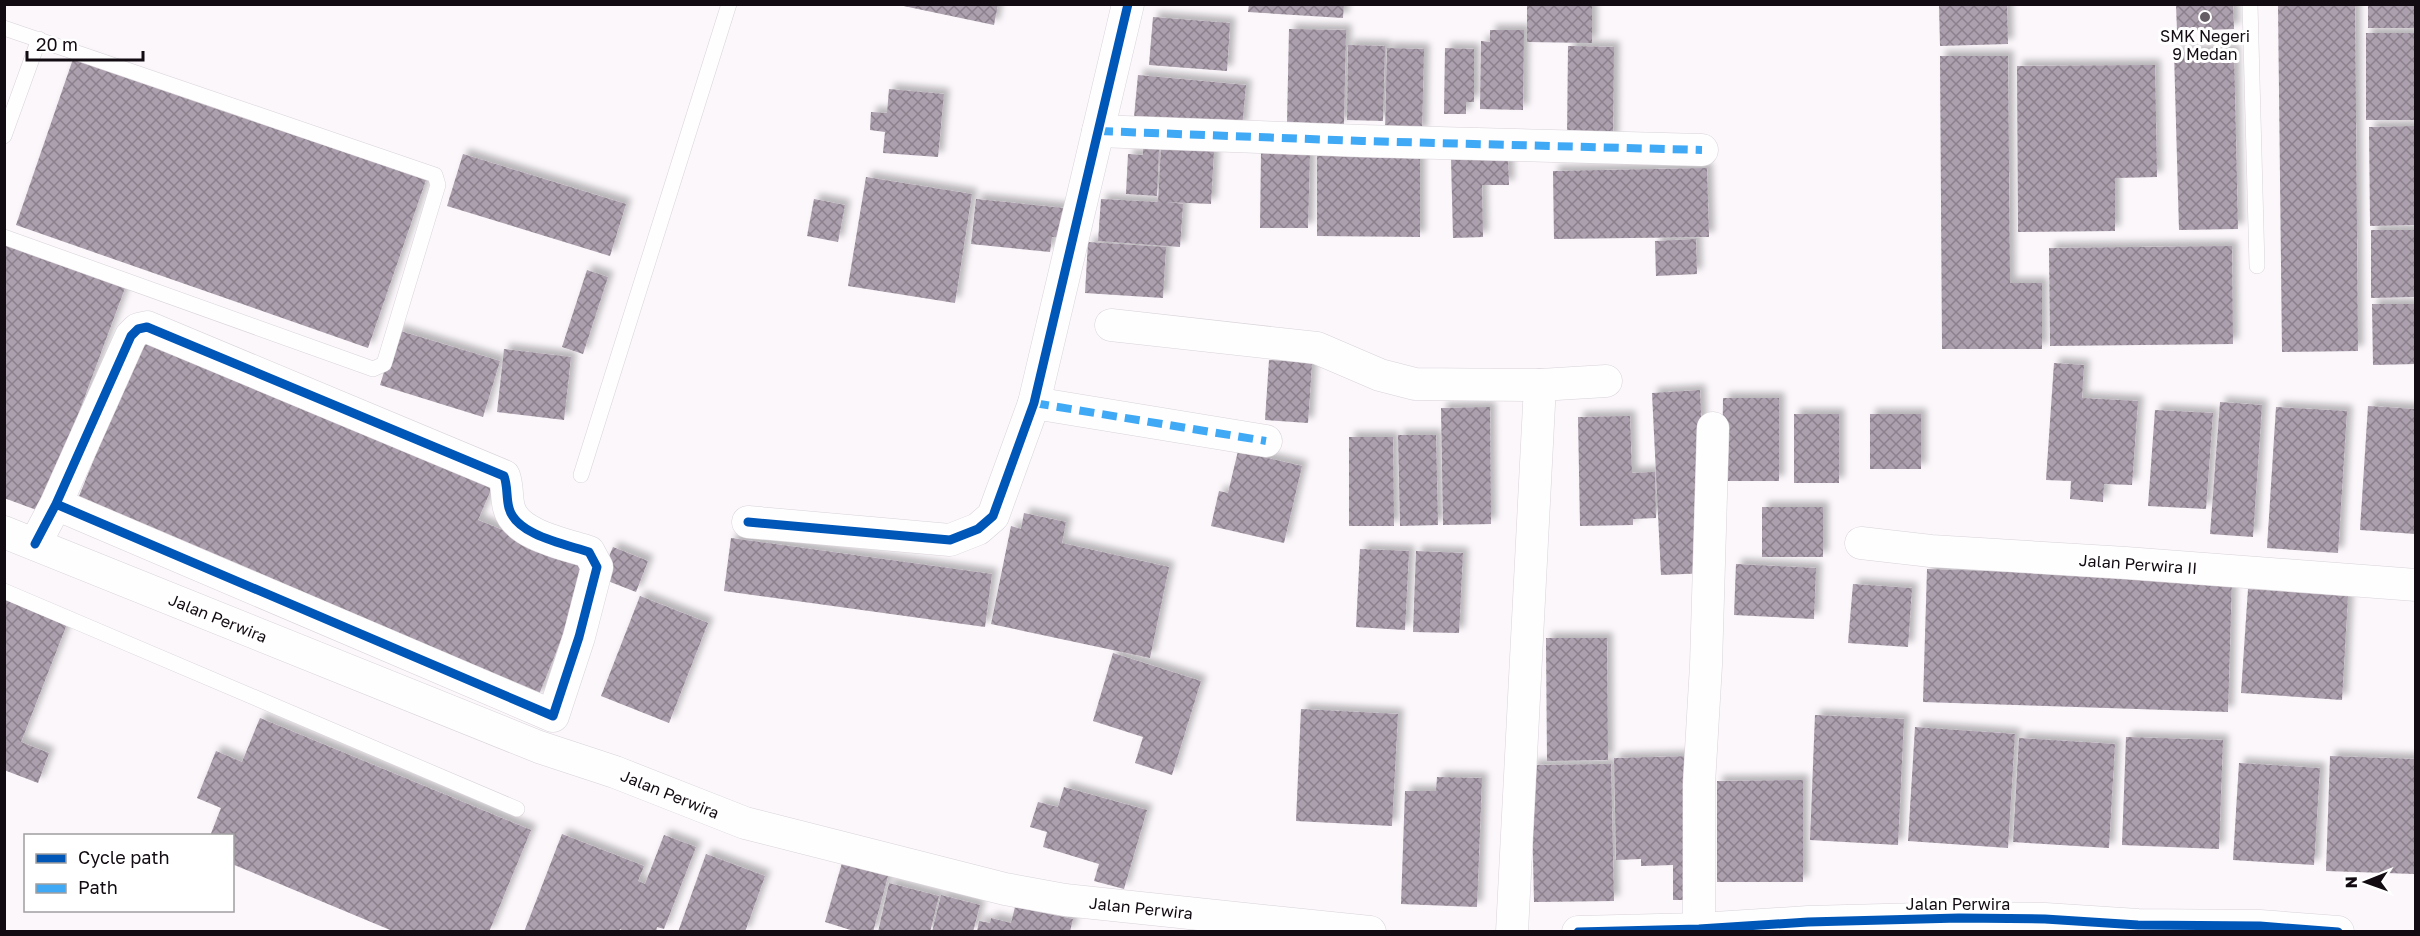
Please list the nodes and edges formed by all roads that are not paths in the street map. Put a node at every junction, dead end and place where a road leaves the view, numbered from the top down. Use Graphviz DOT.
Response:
graph roads {
  1 [pos="729,4"];
  2 [pos="1128,4"];
  3 [pos="2250,4"];
  4 [pos="4,28"];
  5 [pos="39,39"];
  6 [pos="1098,131"];
  7 [pos="4,136"];
  8 [pos="1702,150"];
  9 [pos="4,237"];
  10 [pos="2257,266"];
  11 [pos="1111,326"];
  12 [pos="1606,381"];
  13 [pos="1540,385"];
  14 [pos="1035,403"];
  15 [pos="1713,428"];
  16 [pos="1266,441"];
  17 [pos="581,475"];
  18 [pos="56,504"];
  19 [pos="748,522"];
  20 [pos="4,532"];
  21 [pos="1861,543"];
  22 [pos="35,544"];
  23 [pos="2415,585"];
  24 [pos="4,591"];
  25 [pos="553,716"];
  26 [pos="539,747"];
  27 [pos="517,809"];
  28 [pos="1959,925"];
  29 [pos="1719,929"];
  30 [pos="2260,929"];
  31 [pos="1370,932"];
  32 [pos="1512,932"];
  33 [pos="1578,932"];
  34 [pos="2338,932"];
  1 -- 17 [label="lane"];
  2 -- 6 [label="street"];
  3 -- 10 [label="lane"];
  4 -- 5 [label="lane"];
  5 -- 7 [label="lane"];
  5 -- 9 [label="lane"];
  6 -- 8 [label="street"];
  6 -- 14 [label="street"];
  11 -- 13 [label="street"];
  12 -- 13 [label="street"];
  13 -- 32 [label="street"];
  14 -- 16 [label="street"];
  14 -- 19 [label="street"];
  15 -- 29 [label="street"];
  18 -- 22 [label="street"];
  18 -- 25 [label="street"];
  18 -- 25 [label="street"];
  20 -- 22 [label="street, Jalan Perwira"];
  21 -- 23 [label="street, Jalan Perwira II"];
  22 -- 26 [label="street, Jalan Perwira"];
  24 -- 27 [label="lane"];
  25 -- 26 [label="street"];
  26 -- 31 [label="street, Jalan Perwira"];
  28 -- 29 [label="street, Jalan Perwira"];
  28 -- 30 [label="street, Jalan Perwira"];
  29 -- 33 [label="street, Jalan Perwira"];
  30 -- 34 [label="street, Jalan Perwira"];
}
